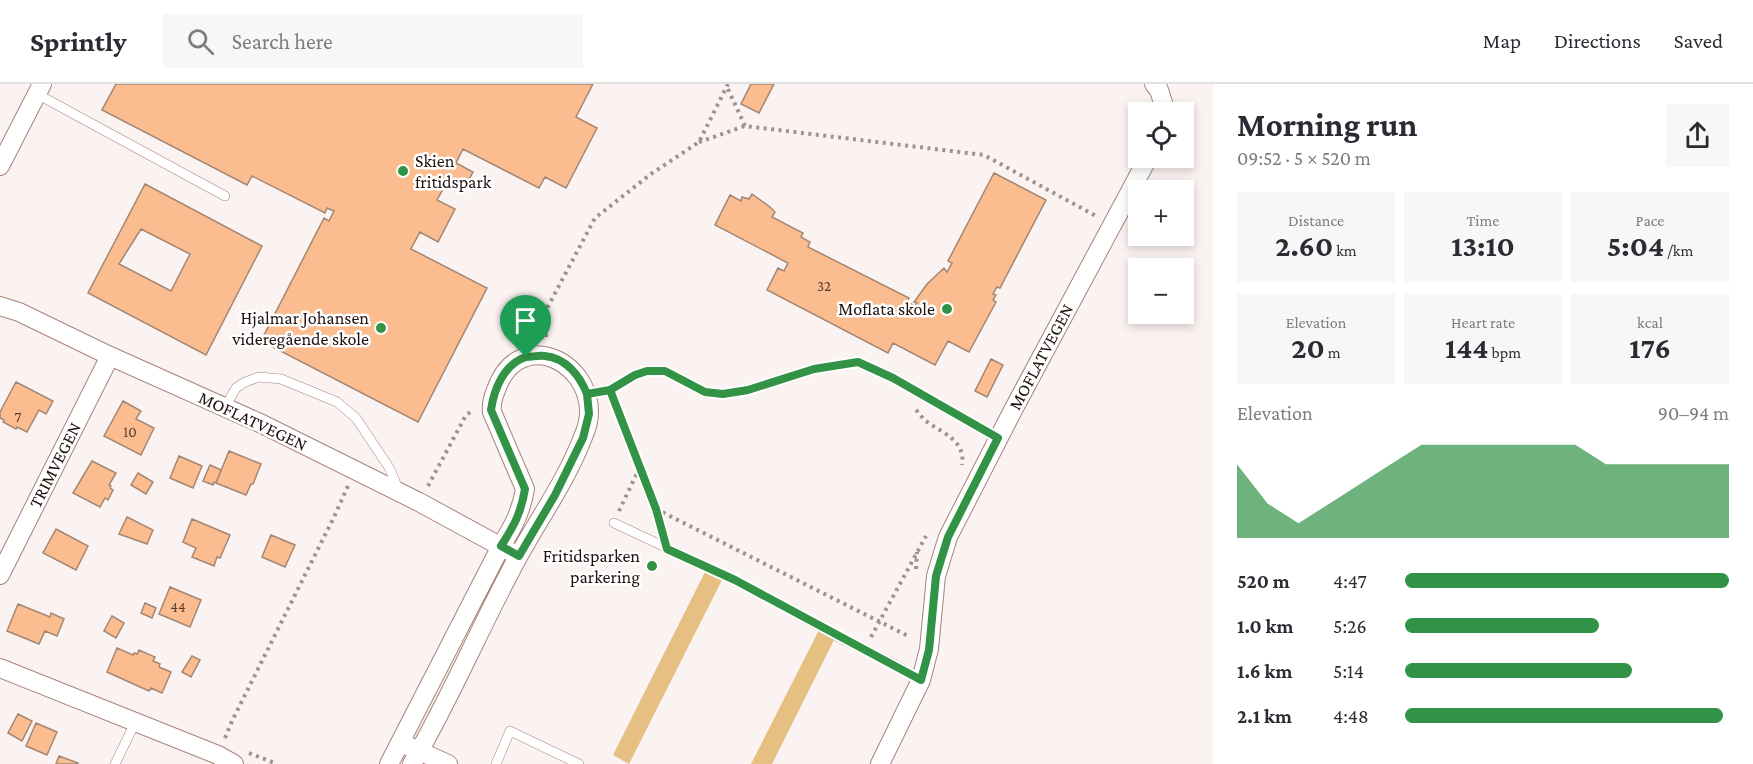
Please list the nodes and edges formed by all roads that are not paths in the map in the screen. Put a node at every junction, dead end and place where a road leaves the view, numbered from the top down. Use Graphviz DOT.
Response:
graph roads {
  1 [pos="1154,84"];
  2 [pos="39,89"];
  3 [pos="1163,102"];
  4 [pos="0,166"];
  5 [pos="1143,168"];
  6 [pos="225,196"];
  7 [pos="0,306"];
  8 [pos="110,356"];
  9 [pos="893,378"];
  10 [pos="225,407"];
  11 [pos="998,438"];
  12 [pos="398,491"];
  13 [pos="614,523"];
  14 [pos="501,546"];
  15 [pos="519,556"];
  16 [pos="0,575"];
  17 [pos="0,668"];
  18 [pos="921,680"];
  19 [pos="135,723"];
  20 [pos="401,743"];
  21 [pos="415,758"];
  22 [pos="226,760"];
  23 [pos="115,764"];
  24 [pos="389,764"];
  25 [pos="448,764"];
  26 [pos="496,764"];
  27 [pos="579,764"];
  28 [pos="880,764"];
  1 -- 3 [label="street"];
  2 -- 4 [label="street"];
  2 -- 6 [label="lane"];
  5 -- 11 [label="street, MOFLATVEGEN"];
  7 -- 8 [label="street, MOFLATVEGEN"];
  8 -- 10 [label="street, MOFLATVEGEN"];
  8 -- 16 [label="street, TRIMVEGEN"];
  9 -- 11 [label="lane"];
  10 -- 12 [label="street, MOFLATVEGEN"];
  10 -- 12 [label="lane"];
  11 -- 18 [label="street, MOFLATVEGEN"];
  12 -- 14 [label="street, MOFLATVEGEN"];
  13 -- 18 [label="lane"];
  14 -- 15 [label="street, MOFLATVEGEN"];
  14 -- 15 [label="street"];
  14 -- 20 [label="street"];
  15 -- 21 [label="street"];
  17 -- 19 [label="street"];
  18 -- 28 [label="street, MOFLATVEGEN"];
  19 -- 22 [label="street"];
  19 -- 23 [label="lane"];
  20 -- 21 [label="street"];
  20 -- 24 [label="street"];
  21 -- 25 [label="street"];
  26 -- 27 [label="lane"];
}
